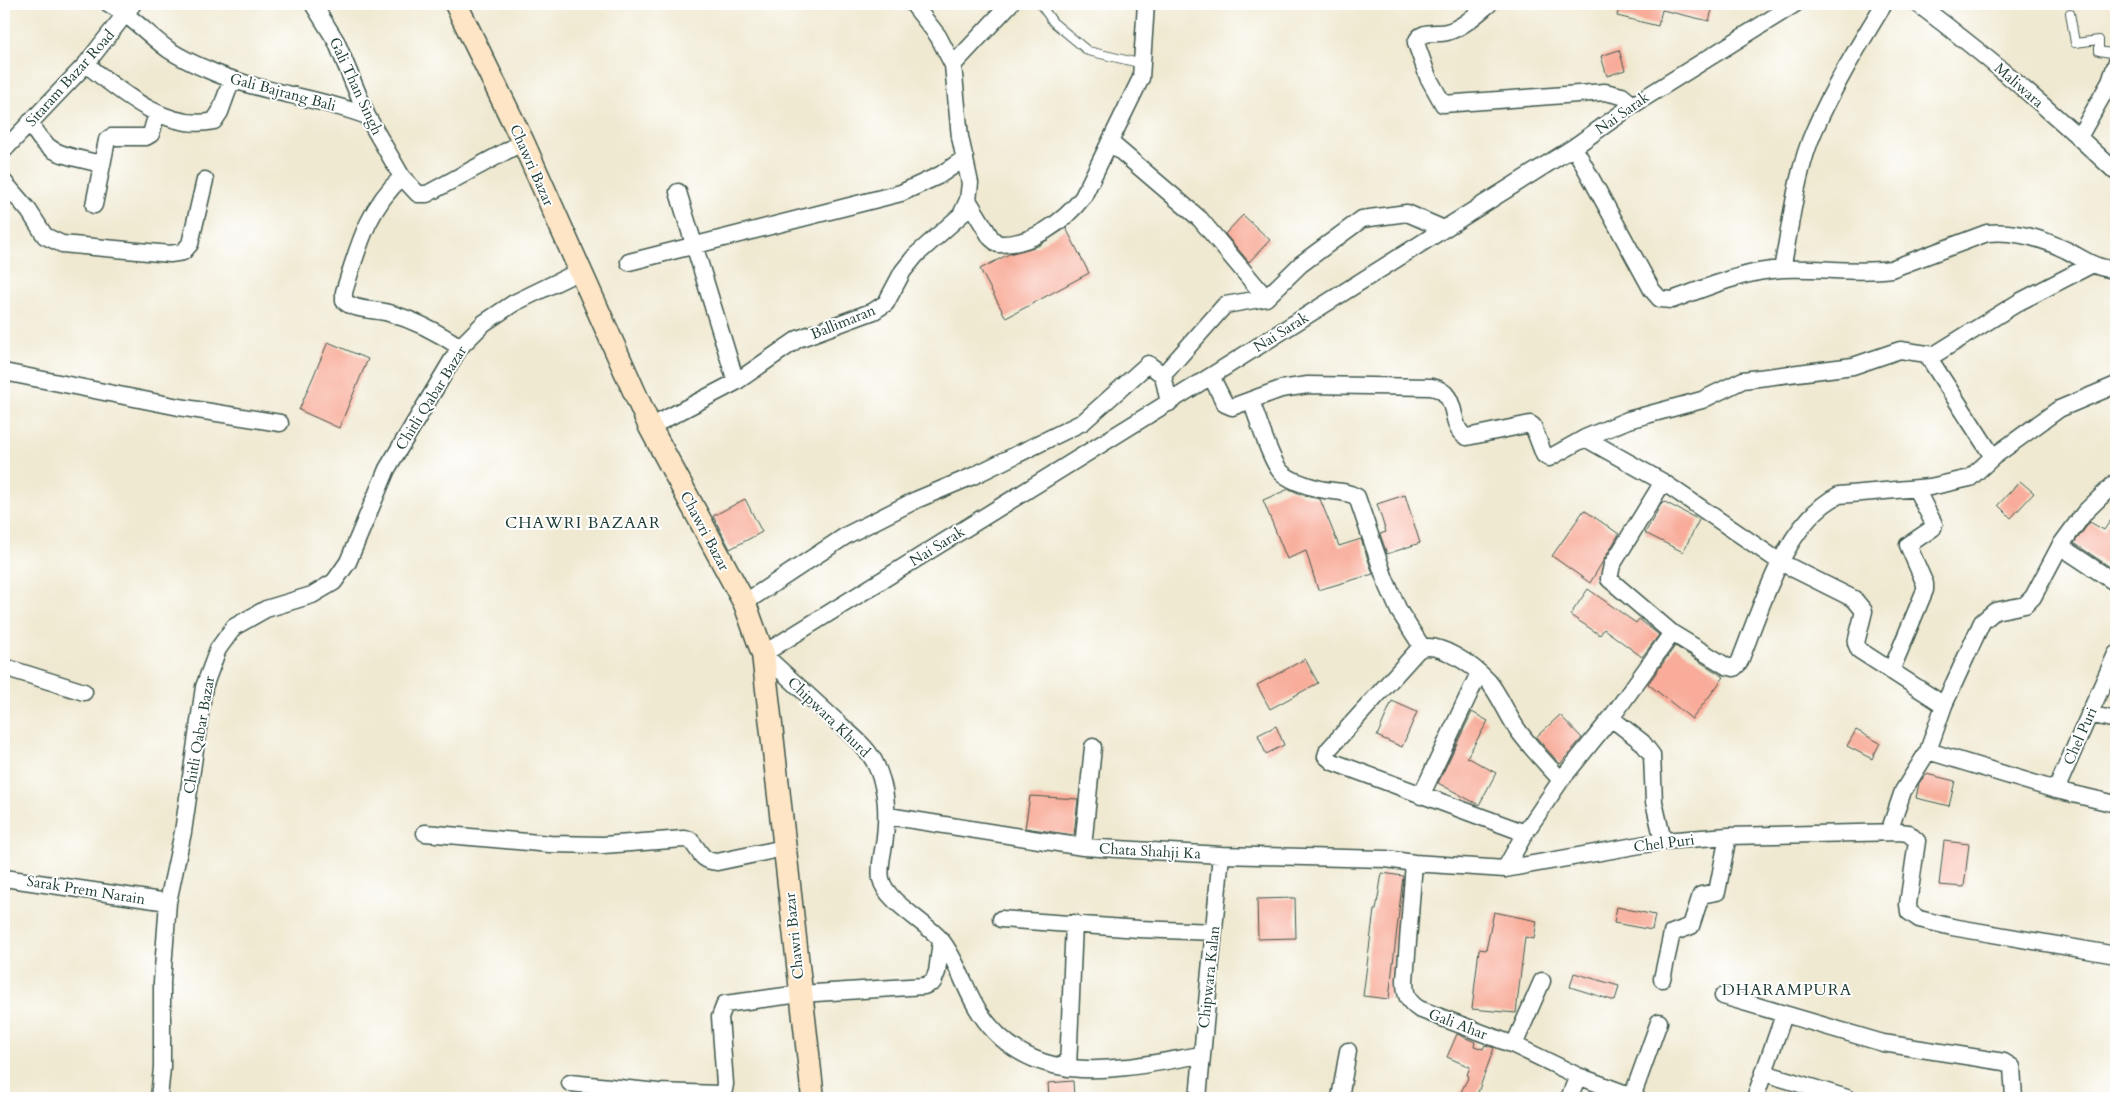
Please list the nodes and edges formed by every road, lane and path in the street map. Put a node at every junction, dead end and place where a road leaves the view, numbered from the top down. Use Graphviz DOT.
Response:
graph roads {
  1 [pos="109,4"];
  2 [pos="313,4"];
  3 [pos="456,4"];
  4 [pos="913,4"];
  5 [pos="1010,4"];
  6 [pos="1040,4"];
  7 [pos="1146,4"];
  8 [pos="1489,4"];
  9 [pos="1795,4"];
  10 [pos="1884,4"];
  11 [pos="1918,4"];
  12 [pos="130,9"];
  13 [pos="2070,14"];
  14 [pos="2116,54"];
  15 [pos="86,64"];
  16 [pos="1143,64"];
  17 [pos="2116,64"];
  18 [pos="953,65"];
  19 [pos="232,79"];
  20 [pos="1633,104"];
  21 [pos="157,113"];
  22 [pos="367,116"];
  23 [pos="30,122"];
  24 [pos="2079,137"];
  25 [pos="6,142"];
  26 [pos="522,142"];
  27 [pos="1110,142"];
  28 [pos="1574,147"];
  29 [pos="965,158"];
  30 [pos="101,164"];
  31 [pos="2116,172"];
  32 [pos="402,177"];
  33 [pos="205,180"];
  34 [pos="4,182"];
  35 [pos="678,192"];
  36 [pos="968,200"];
  37 [pos="94,205"];
  38 [pos="1444,230"];
  39 [pos="693,245"];
  40 [pos="629,262"];
  41 [pos="2091,265"];
  42 [pos="1782,269"];
  43 [pos="2116,270"];
  44 [pos="580,271"];
  45 [pos="1266,298"];
  46 [pos="460,347"];
  47 [pos="1928,355"];
  48 [pos="4,372"];
  49 [pos="1163,376"];
  50 [pos="1212,376"];
  51 [pos="736,382"];
  52 [pos="2116,385"];
  53 [pos="1251,402"];
  54 [pos="1169,403"];
  55 [pos="280,423"];
  56 [pos="650,427"];
  57 [pos="1586,438"];
  58 [pos="1993,458"];
  59 [pos="1664,482"];
  60 [pos="2116,482"];
  61 [pos="1916,489"];
  62 [pos="2060,546"];
  63 [pos="1780,562"];
  64 [pos="2116,583"];
  65 [pos="744,603"];
  66 [pos="1672,633"];
  67 [pos="1422,647"];
  68 [pos="763,654"];
  69 [pos="2116,654"];
  70 [pos="4,667"];
  71 [pos="1890,671"];
  72 [pos="1479,673"];
  73 [pos="84,692"];
  74 [pos="1944,705"];
  75 [pos="2090,714"];
  76 [pos="1611,718"];
  77 [pos="2116,720"];
  78 [pos="1093,747"];
  79 [pos="1928,751"];
  80 [pos="1561,780"];
  81 [pos="2056,790"];
  82 [pos="1422,796"];
  83 [pos="2116,804"];
  84 [pos="888,816"];
  85 [pos="1890,832"];
  86 [pos="425,833"];
  87 [pos="1525,833"];
  88 [pos="1728,836"];
  89 [pos="1663,841"];
  90 [pos="1084,847"];
  91 [pos="784,848"];
  92 [pos="1220,855"];
  93 [pos="1414,863"];
  94 [pos="1505,869"];
  95 [pos="4,878"];
  96 [pos="168,902"];
  97 [pos="1000,919"];
  98 [pos="1074,923"];
  99 [pos="1214,932"];
  100 [pos="941,941"];
  101 [pos="2116,955"];
  102 [pos="1662,979"];
  103 [pos="1542,981"];
  104 [pos="800,994"];
  105 [pos="1723,996"];
  106 [pos="1784,1015"];
  107 [pos="1658,1022"];
  108 [pos="1514,1045"];
  109 [pos="1348,1051"];
  110 [pos="1201,1055"];
  111 [pos="1068,1068"];
  112 [pos="1764,1073"];
  113 [pos="1578,1076"];
  114 [pos="570,1083"];
  115 [pos="1634,1097"];
  116 [pos="159,1098"];
  117 [pos="812,1098"];
  118 [pos="1198,1098"];
  119 [pos="1340,1098"];
  120 [pos="1569,1098"];
  121 [pos="1755,1098"];
  122 [pos="1847,1098"];
  123 [pos="2014,1098"];
  1 -- 12 [label="street, Gali Bajrang Bali"];
  2 -- 22 [label="street, Gali Than Singh"];
  3 -- 26 [label="street, Chawri Bazar"];
  4 -- 18 [label="street"];
  5 -- 18 [label="street"];
  6 -- 16 [label="lane"];
  7 -- 16 [label="street"];
  8 -- 20 [label="street"];
  9 -- 20 [label="street, Nai Sarak"];
  10 -- 42 [label="street"];
  11 -- 24 [label="street, Maliwara"];
  12 -- 15 [label="street, Sitaram Bazar Road"];
  12 -- 19 [label="street, Gali Bajrang Bali"];
  13 -- 14 [label="lane"];
  15 -- 21 [label="street"];
  15 -- 23 [label="street, Sitaram Bazar Road"];
  16 -- 27 [label="street"];
  17 -- 24 [label="street"];
  18 -- 29 [label="street"];
  19 -- 21 [label="street"];
  19 -- 22 [label="street, Gali Bajrang Bali"];
  20 -- 28 [label="street, Nai Sarak"];
  21 -- 30 [label="street"];
  22 -- 32 [label="street, Gali Than Singh"];
  23 -- 25 [label="street, Sitaram Bazar Road"];
  23 -- 30 [label="street"];
  24 -- 31 [label="street, Maliwara"];
  26 -- 32 [label="street, Gali Than Singh"];
  26 -- 44 [label="street, Chawri Bazar"];
  27 -- 36 [label="street"];
  27 -- 45 [label="street"];
  28 -- 38 [label="street, Nai Sarak"];
  28 -- 42 [label="street"];
  29 -- 36 [label="street"];
  29 -- 39 [label="street"];
  30 -- 37 [label="street"];
  32 -- 46 [label="street"];
  33 -- 34 [label="street"];
  35 -- 39 [label="street"];
  36 -- 51 [label="street, Ballimaran"];
  38 -- 45 [label="street"];
  38 -- 50 [label="street, Nai Sarak"];
  39 -- 40 [label="street"];
  39 -- 51 [label="street"];
  41 -- 42 [label="street"];
  41 -- 43 [label="street"];
  41 -- 47 [label="street"];
  44 -- 46 [label="street, Chitli Qabar Bazar"];
  44 -- 56 [label="street, Chawri Bazar"];
  45 -- 49 [label="street"];
  46 -- 96 [label="street, Chitli Qabar Bazar"];
  47 -- 57 [label="street"];
  47 -- 58 [label="street"];
  48 -- 55 [label="street"];
  49 -- 54 [label="street"];
  49 -- 65 [label="street"];
  50 -- 53 [label="street"];
  50 -- 54 [label="street, Nai Sarak"];
  51 -- 56 [label="street, Ballimaran"];
  52 -- 58 [label="street"];
  53 -- 57 [label="street"];
  53 -- 67 [label="street"];
  54 -- 68 [label="street, Nai Sarak"];
  56 -- 65 [label="street, Chawri Bazar"];
  57 -- 59 [label="street"];
  58 -- 61 [label="street"];
  59 -- 63 [label="street"];
  59 -- 66 [label="street"];
  60 -- 62 [label="street"];
  61 -- 63 [label="street"];
  61 -- 71 [label="street"];
  62 -- 64 [label="street"];
  62 -- 74 [label="street"];
  63 -- 66 [label="street"];
  63 -- 71 [label="street"];
  65 -- 68 [label="street, Chawri Bazar"];
  66 -- 76 [label="street"];
  67 -- 72 [label="street"];
  67 -- 82 [label="street"];
  68 -- 84 [label="street, Chipwara Khurd"];
  68 -- 91 [label="street, Chawri Bazar"];
  69 -- 75 [label="street, Chel Puri"];
  70 -- 73 [label="street"];
  71 -- 74 [label="street"];
  72 -- 80 [label="street"];
  72 -- 82 [label="street"];
  74 -- 79 [label="street"];
  75 -- 77 [label="street"];
  75 -- 81 [label="street, Chel Puri"];
  76 -- 80 [label="street"];
  76 -- 89 [label="street"];
  78 -- 90 [label="street"];
  79 -- 81 [label="street"];
  79 -- 85 [label="street"];
  80 -- 87 [label="street"];
  81 -- 83 [label="street"];
  82 -- 87 [label="street"];
  84 -- 90 [label="street, Chata Shahji Ka"];
  84 -- 100 [label="street, Chipwara Khurd"];
  85 -- 88 [label="street, Chel Puri"];
  85 -- 101 [label="street, Chel Puri"];
  86 -- 91 [label="street"];
  87 -- 94 [label="street"];
  88 -- 89 [label="street, Chel Puri"];
  88 -- 102 [label="street"];
  89 -- 94 [label="street, Chel Puri"];
  90 -- 92 [label="street, Chata Shahji Ka"];
  91 -- 104 [label="street, Chawri Bazar"];
  92 -- 93 [label="street, Chata Shahji Ka"];
  92 -- 99 [label="street, Chipwara Kalan"];
  93 -- 94 [label="street, Chel Puri"];
  93 -- 108 [label="street, Gali Ahar"];
  95 -- 96 [label="street, Sarak Prem Narain"];
  96 -- 116 [label="street, Chitli Qabar Bazar"];
  97 -- 98 [label="street"];
  98 -- 99 [label="street"];
  98 -- 111 [label="street"];
  99 -- 110 [label="street, Chipwara Kalan"];
  100 -- 104 [label="street"];
  100 -- 111 [label="street, Chipwara Khurd"];
  103 -- 108 [label="street"];
  104 -- 114 [label="street"];
  104 -- 117 [label="street, Chawri Bazar"];
  105 -- 106 [label="street"];
  106 -- 112 [label="street"];
  106 -- 123 [label="street"];
  107 -- 115 [label="street"];
  108 -- 113 [label="street, Gali Ahar"];
  109 -- 119 [label="street"];
  110 -- 111 [label="street, Chipwara Khurd"];
  110 -- 118 [label="street, Chipwara Kalan"];
  112 -- 121 [label="street"];
  112 -- 122 [label="street"];
  113 -- 115 [label="street, Gali Ahar"];
  113 -- 120 [label="street"];
}
